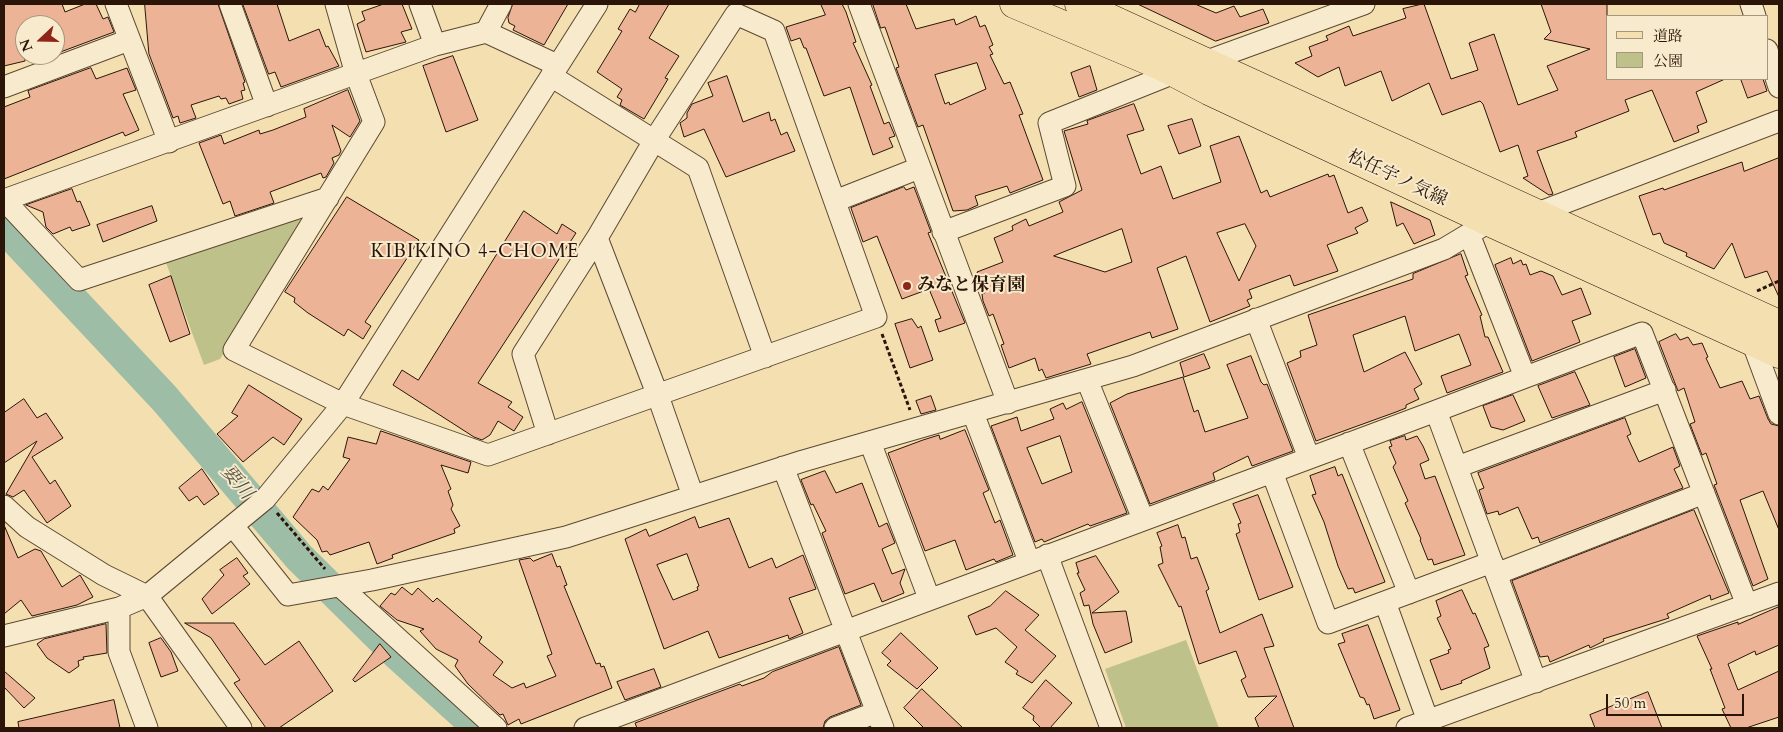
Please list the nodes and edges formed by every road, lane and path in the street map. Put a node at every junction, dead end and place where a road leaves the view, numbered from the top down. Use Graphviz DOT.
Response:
graph roads {
  1 [pos="116,4"];
  2 [pos="230,4"];
  3 [pos="336,4"];
  4 [pos="420,4"];
  5 [pos="501,4"];
  6 [pos="596,4"];
  7 [pos="859,4"];
  8 [pos="1014,4"];
  9 [pos="1079,4"];
  10 [pos="1364,4"];
  11 [pos="1320,11"];
  12 [pos="486,32"];
  13 [pos="129,40"];
  14 [pos="435,45"];
  15 [pos="1768,53"];
  16 [pos="1208,62"];
  17 [pos="554,71"];
  18 [pos="1174,73"];
  19 [pos="356,74"];
  20 [pos="4,87"];
  21 [pos="1779,87"];
  22 [pos="267,106"];
  23 [pos="1779,121"];
  24 [pos="655,139"];
  25 [pos="169,142"];
  26 [pos="918,168"];
  27 [pos="328,198"];
  28 [pos="4,200"];
  29 [pos="835,201"];
  30 [pos="1535,214"];
  31 [pos="1479,228"];
  32 [pos="943,232"];
  33 [pos="597,238"];
  34 [pos="876,317"];
  35 [pos="1256,319"];
  36 [pos="1770,320"];
  37 [pos="1752,341"];
  38 [pos="1779,354"];
  39 [pos="765,358"];
  40 [pos="1525,377"];
  41 [pos="1087,380"];
  42 [pos="1665,390"];
  43 [pos="658,396"];
  44 [pos="1008,402"];
  45 [pos="343,404"];
  46 [pos="1436,411"];
  47 [pos="973,413"];
  48 [pos="1779,414"];
  49 [pos="917,429"];
  50 [pos="548,434"];
  51 [pos="870,442"];
  52 [pos="1349,443"];
  53 [pos="1309,458"];
  54 [pos="783,467"];
  55 [pos="1457,467"];
  56 [pos="1272,472"];
  57 [pos="1704,493"];
  58 [pos="693,496"];
  59 [pos="265,499"];
  60 [pos="5,508"];
  61 [pos="1143,519"];
  62 [pos="240,521"];
  63 [pos="1038,558"];
  64 [pos="1494,568"];
  65 [pos="332,588"];
  66 [pos="1409,593"];
  67 [pos="1779,593"];
  68 [pos="148,596"];
  69 [pos="929,598"];
  70 [pos="1385,602"];
  71 [pos="1748,605"];
  72 [pos="120,608"];
  73 [pos="847,630"];
  74 [pos="4,636"];
  75 [pos="1536,682"];
  76 [pos="880,720"];
  77 [pos="1428,721"];
  78 [pos="147,728"];
  79 [pos="241,728"];
  80 [pos="496,728"];
  81 [pos="585,728"];
  82 [pos="835,728"];
  83 [pos="1111,728"];
  84 [pos="1407,728"];
  1 -- 13 [label="street"];
  2 -- 22 [label="street"];
  3 -- 19 [label="street"];
  4 -- 14 [label="street"];
  5 -- 12 [label="street"];
  6 -- 17 [label="street"];
  7 -- 26 [label="street"];
  8 -- 18 [label="main road, 松任宇ノ気線"];
  9 -- 16 [label="main road, 松任宇ノ気線"];
  10 -- 11 [label="street"];
  11 -- 16 [label="street"];
  12 -- 14 [label="street"];
  12 -- 17 [label="street"];
  13 -- 20 [label="street"];
  13 -- 25 [label="street"];
  14 -- 19 [label="street"];
  15 -- 21 [label="street"];
  16 -- 18 [label="street"];
  16 -- 30 [label="main road, 松任宇ノ気線"];
  17 -- 24 [label="street"];
  17 -- 45 [label="street"];
  18 -- 31 [label="main road, 松任宇ノ気線"];
  18 -- 32 [label="street"];
  19 -- 22 [label="street"];
  19 -- 27 [label="street"];
  22 -- 25 [label="street"];
  23 -- 30 [label="street"];
  24 -- 29 [label="street"];
  24 -- 33 [label="street"];
  24 -- 39 [label="street"];
  25 -- 28 [label="street"];
  26 -- 29 [label="street"];
  26 -- 32 [label="street"];
  27 -- 28 [label="street"];
  27 -- 45 [label="street"];
  29 -- 34 [label="street"];
  30 -- 31 [label="street"];
  30 -- 36 [label="main road, 松任宇ノ気線"];
  31 -- 35 [label="street"];
  31 -- 37 [label="main road, 松任宇ノ気線"];
  31 -- 40 [label="street"];
  32 -- 44 [label="street"];
  33 -- 43 [label="street"];
  33 -- 50 [label="street"];
  34 -- 39 [label="street"];
  34 -- 49 [label="path"];
  35 -- 41 [label="street"];
  35 -- 53 [label="street"];
  36 -- 37 [label="street"];
  37 -- 38 [label="main road, 松任宇ノ気線"];
  37 -- 48 [label="street"];
  39 -- 43 [label="street"];
  40 -- 42 [label="street"];
  40 -- 46 [label="street"];
  41 -- 44 [label="street"];
  41 -- 61 [label="street"];
  42 -- 55 [label="street"];
  42 -- 57 [label="street"];
  43 -- 50 [label="street"];
  43 -- 58 [label="street"];
  44 -- 47 [label="street"];
  45 -- 50 [label="street"];
  45 -- 59 [label="street"];
  46 -- 52 [label="street"];
  46 -- 55 [label="street"];
  47 -- 49 [label="street"];
  47 -- 63 [label="street"];
  49 -- 51 [label="street"];
  51 -- 54 [label="street"];
  51 -- 69 [label="street"];
  52 -- 53 [label="street"];
  52 -- 66 [label="street"];
  53 -- 56 [label="street"];
  54 -- 58 [label="street"];
  54 -- 73 [label="street"];
  55 -- 64 [label="street"];
  56 -- 61 [label="street"];
  56 -- 70 [label="street"];
  57 -- 64 [label="street"];
  57 -- 71 [label="street"];
  58 -- 65 [label="street"];
  59 -- 62 [label="street"];
  59 -- 65 [label="path"];
  60 -- 68 [label="street"];
  61 -- 63 [label="street"];
  62 -- 65 [label="street"];
  62 -- 68 [label="street"];
  63 -- 69 [label="street"];
  63 -- 83 [label="street"];
  64 -- 66 [label="street"];
  64 -- 75 [label="street"];
  65 -- 80 [label="street"];
  66 -- 70 [label="street"];
  67 -- 71 [label="street"];
  68 -- 72 [label="street"];
  68 -- 79 [label="street"];
  69 -- 73 [label="street"];
  70 -- 77 [label="street"];
  71 -- 75 [label="street"];
  72 -- 74 [label="street"];
  72 -- 78 [label="street"];
  73 -- 76 [label="street"];
  73 -- 81 [label="street"];
  75 -- 77 [label="street"];
  76 -- 82 [label="street"];
  77 -- 84 [label="street"];
}
